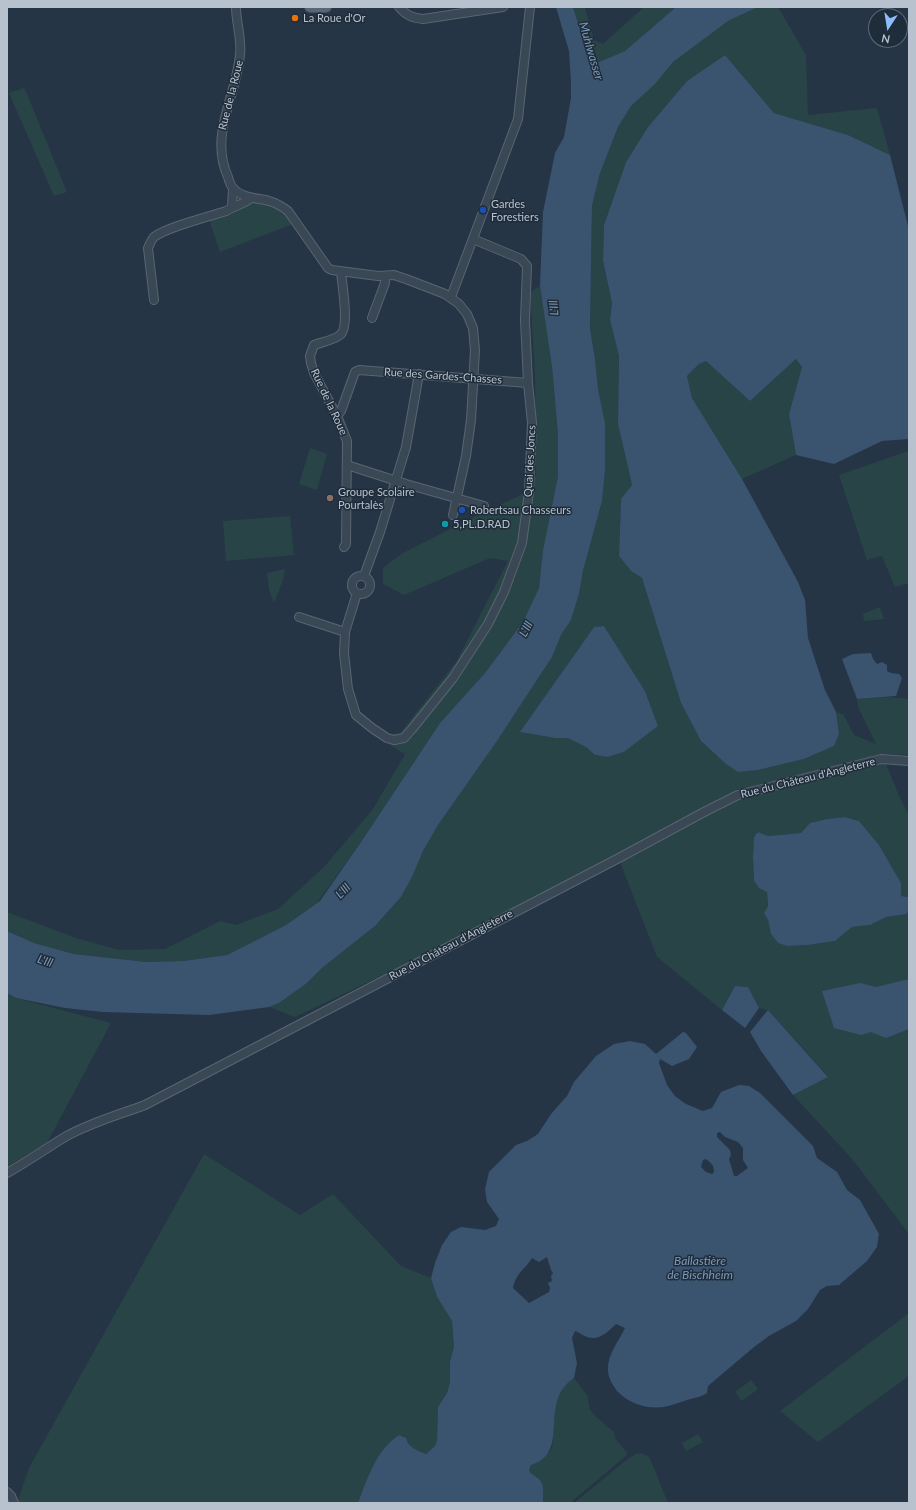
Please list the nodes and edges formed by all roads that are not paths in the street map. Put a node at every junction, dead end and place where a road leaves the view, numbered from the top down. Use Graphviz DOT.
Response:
graph roads {
  1 [pos="236,7"];
  2 [pos="310,7"];
  3 [pos="326,7"];
  4 [pos="399,7"];
  5 [pos="504,7"];
  6 [pos="530,7"];
  7 [pos="233,188"];
  8 [pos="251,198"];
  9 [pos="232,207"];
  10 [pos="473,239"];
  11 [pos="341,272"];
  12 [pos="385,276"];
  13 [pos="451,297"];
  14 [pos="154,300"];
  15 [pos="372,318"];
  16 [pos="419,374"];
  17 [pos="473,378"];
  18 [pos="528,383"];
  19 [pos="337,416"];
  20 [pos="347,466"];
  21 [pos="396,481"];
  22 [pos="457,499"];
  23 [pos="484,506"];
  24 [pos="453,515"];
  25 [pos="344,547"];
  26 [pos="364,576"];
  27 [pos="357,593"];
  28 [pos="298,617"];
  29 [pos="345,632"];
  30 [pos="909,760"];
  31 [pos="7,1173"];
  32 [pos="7,1492"];
  33 [pos="14,1503"];
  1 -- 7 [label="street, Rue de la Roue"];
  2 -- 3 [label="main road"];
  4 -- 5 [label="street"];
  6 -- 10 [label="street"];
  7 -- 8 [label="street"];
  7 -- 9 [label="street"];
  8 -- 9 [label="street"];
  8 -- 11 [label="street"];
  9 -- 14 [label="street"];
  10 -- 13 [label="street"];
  10 -- 18 [label="street, Quai des Joncs"];
  11 -- 12 [label="street"];
  11 -- 19 [label="street, Rue de la Roue"];
  12 -- 13 [label="street"];
  12 -- 15 [label="street"];
  13 -- 17 [label="street"];
  16 -- 17 [label="street, Rue des Gardes-Chasses"];
  16 -- 19 [label="street, Rue des Gardes-Chasses"];
  16 -- 21 [label="street"];
  17 -- 18 [label="street, Rue des Gardes-Chasses"];
  17 -- 22 [label="street"];
  18 -- 29 [label="street, Quai des Joncs"];
  19 -- 20 [label="street, Rue de la Roue"];
  20 -- 21 [label="street"];
  20 -- 25 [label="street, Rue de la Roue"];
  21 -- 22 [label="street"];
  21 -- 26 [label="street"];
  22 -- 23 [label="street"];
  22 -- 24 [label="street"];
  26 -- 27 [label="street"];
  26 -- 27 [label="street"];
  27 -- 29 [label="street"];
  28 -- 29 [label="street"];
  30 -- 31 [label="street, Rue du Château d'Angleterre"];
  32 -- 33 [label="street"];
}
